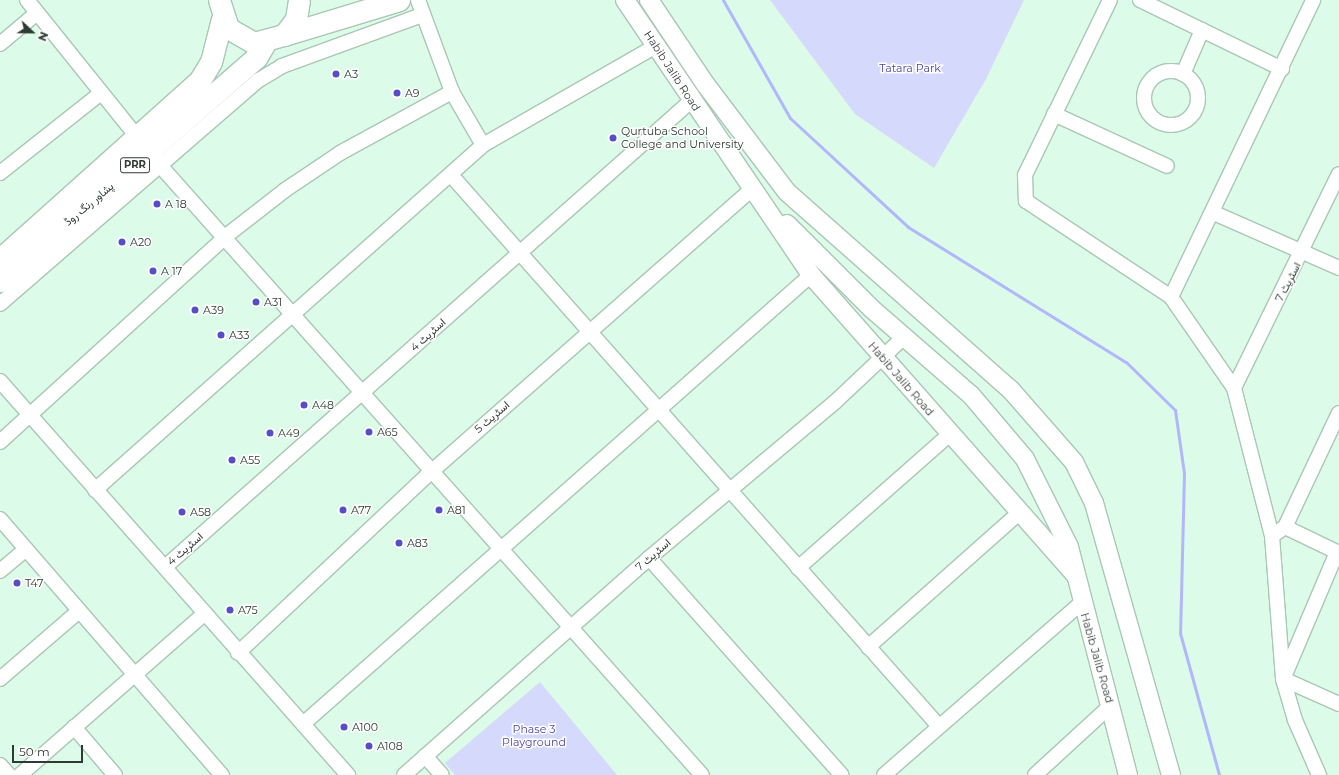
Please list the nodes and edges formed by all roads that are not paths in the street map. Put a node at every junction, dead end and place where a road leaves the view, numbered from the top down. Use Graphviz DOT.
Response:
graph roads {
  1 [pos="27,0"];
  2 [pos="299,0"];
  3 [pos="399,0"];
  4 [pos="418,0"];
  5 [pos="626,0"];
  6 [pos="648,0"];
  7 [pos="1110,0"];
  8 [pos="1140,0"];
  9 [pos="1313,0"];
  10 [pos="219,7"];
  11 [pos="37,13"];
  12 [pos="422,15"];
  13 [pos="1202,30"];
  14 [pos="284,35"];
  15 [pos="264,43"];
  16 [pos="0,44"];
  17 [pos="656,46"];
  18 [pos="1282,69"];
  19 [pos="1183,74"];
  20 [pos="452,92"];
  21 [pos="101,93"];
  22 [pos="691,101"];
  23 [pos="1054,114"];
  24 [pos="483,145"];
  25 [pos="149,152"];
  26 [pos="1167,166"];
  27 [pos="0,174"];
  28 [pos="1339,174"];
  29 [pos="451,175"];
  30 [pos="752,189"];
  31 [pos="799,202"];
  32 [pos="1214,213"];
  33 [pos="784,222"];
  34 [pos="226,236"];
  35 [pos="1303,252"];
  36 [pos="519,255"];
  37 [pos="0,259"];
  38 [pos="1339,268"];
  39 [pos="812,275"];
  40 [pos="0,281"];
  41 [pos="1170,297"];
  42 [pos="0,304"];
  43 [pos="294,316"];
  44 [pos="589,332"];
  45 [pos="904,337"];
  46 [pos="882,358"];
  47 [pos="0,381"];
  48 [pos="1234,388"];
  49 [pos="362,393"];
  50 [pos="658,409"];
  51 [pos="29,413"];
  52 [pos="1339,413"];
  53 [pos="950,434"];
  54 [pos="0,442"];
  55 [pos="431,472"];
  56 [pos="96,490"];
  57 [pos="729,490"];
  58 [pos="1020,512"];
  59 [pos="0,519"];
  60 [pos="1285,527"];
  61 [pos="1272,536"];
  62 [pos="502,547"];
  63 [pos="26,549"];
  64 [pos="1338,553"];
  65 [pos="649,558"];
  66 [pos="165,568"];
  67 [pos="798,568"];
  68 [pos="0,571"];
  69 [pos="1075,574"];
  70 [pos="1081,603"];
  71 [pos="79,611"];
  72 [pos="204,614"];
  73 [pos="572,629"];
  74 [pos="868,647"];
  75 [pos="238,653"];
  76 [pos="135,674"];
  77 [pos="0,679"];
  78 [pos="1283,679"];
  79 [pos="1339,704"];
  80 [pos="1111,705"];
  81 [pos="303,724"];
  82 [pos="938,725"];
  83 [pos="74,728"];
  84 [pos="426,756"];
  85 [pos="0,765"];
  86 [pos="9,775"];
  87 [pos="20,775"];
  88 [pos="115,775"];
  89 [pos="222,775"];
  90 [pos="348,775"];
  91 [pos="404,775"];
  92 [pos="442,775"];
  93 [pos="702,775"];
  94 [pos="842,775"];
  95 [pos="884,775"];
  96 [pos="1035,775"];
  97 [pos="1128,775"];
  98 [pos="1171,775"];
  99 [pos="1319,775"];
  1 -- 11 [label="street"];
  2 -- 14 [label="highway"];
  3 -- 14 [label="highway"];
  4 -- 12 [label="street"];
  5 -- 17 [label="main road, Habib Jalib Road"];
  6 -- 31 [label="main road"];
  7 -- 23 [label="street"];
  8 -- 13 [label="street"];
  9 -- 18 [label="street"];
  10 -- 15 [label="highway"];
  10 -- 25 [label="highway, پشاور رنگ روڈ / PRR"];
  11 -- 16 [label="street"];
  11 -- 21 [label="street"];
  12 -- 20 [label="street"];
  12 -- 25 [label="street"];
  13 -- 18 [label="street"];
  13 -- 19 [label="street"];
  14 -- 15 [label="highway"];
  15 -- 25 [label="highway, پشاور رنگ روڈ / PRR"];
  17 -- 22 [label="main road, Habib Jalib Road"];
  17 -- 24 [label="street"];
  18 -- 32 [label="street"];
  20 -- 24 [label="street"];
  20 -- 34 [label="street"];
  21 -- 25 [label="street"];
  21 -- 27 [label="street"];
  22 -- 30 [label="main road, Habib Jalib Road"];
  22 -- 36 [label="street, اسٹریٹ 4"];
  23 -- 26 [label="street"];
  23 -- 41 [label="street"];
  24 -- 29 [label="street"];
  25 -- 34 [label="street"];
  25 -- 37 [label="highway, پشاور رنگ روڈ / PRR"];
  25 -- 40 [label="highway, پشاور رنگ روڈ / PRR"];
  25 -- 42 [label="street"];
  28 -- 35 [label="street, اسٹریٹ 7"];
  29 -- 36 [label="street"];
  29 -- 43 [label="street"];
  30 -- 33 [label="main road"];
  30 -- 39 [label="main road, Habib Jalib Road"];
  30 -- 44 [label="street, اسٹریٹ 5"];
  31 -- 33 [label="main road"];
  31 -- 98 [label="main road"];
  32 -- 35 [label="street"];
  32 -- 41 [label="street"];
  33 -- 45 [label="main road"];
  34 -- 43 [label="street"];
  34 -- 51 [label="street"];
  35 -- 38 [label="street"];
  35 -- 48 [label="street, اسٹریٹ 7"];
  36 -- 44 [label="street"];
  36 -- 49 [label="street, اسٹریٹ 4"];
  39 -- 46 [label="main road, Habib Jalib Road"];
  39 -- 50 [label="street"];
  41 -- 48 [label="street"];
  43 -- 49 [label="street"];
  43 -- 56 [label="street"];
  44 -- 50 [label="street"];
  44 -- 55 [label="street, اسٹریٹ 5"];
  45 -- 46 [label="street, اسٹریٹ 7"];
  45 -- 69 [label="main road"];
  46 -- 53 [label="main road, Habib Jalib Road"];
  46 -- 57 [label="street, اسٹریٹ 7"];
  47 -- 51 [label="street"];
  48 -- 61 [label="street"];
  49 -- 55 [label="street"];
  49 -- 66 [label="street, اسٹریٹ 4"];
  50 -- 57 [label="street"];
  50 -- 62 [label="street"];
  51 -- 54 [label="street"];
  51 -- 56 [label="street"];
  52 -- 60 [label="street"];
  53 -- 58 [label="main road, Habib Jalib Road"];
  53 -- 67 [label="street"];
  55 -- 62 [label="street"];
  55 -- 75 [label="street, اسٹریٹ 5"];
  56 -- 66 [label="street"];
  57 -- 65 [label="street, اسٹریٹ 7"];
  57 -- 67 [label="street"];
  58 -- 69 [label="main road, Habib Jalib Road"];
  58 -- 74 [label="street"];
  59 -- 63 [label="street"];
  60 -- 61 [label="street"];
  60 -- 64 [label="street"];
  61 -- 78 [label="street"];
  62 -- 73 [label="street"];
  62 -- 81 [label="street"];
  63 -- 68 [label="street"];
  63 -- 71 [label="street"];
  64 -- 78 [label="street"];
  65 -- 73 [label="street, اسٹریٹ 7"];
  65 -- 94 [label="street"];
  66 -- 72 [label="street"];
  67 -- 74 [label="street"];
  69 -- 70 [label="main road, Habib Jalib Road"];
  70 -- 80 [label="main road, Habib Jalib Road"];
  70 -- 82 [label="street"];
  71 -- 76 [label="street"];
  71 -- 77 [label="street"];
  72 -- 75 [label="street"];
  72 -- 76 [label="street"];
  73 -- 84 [label="street, اسٹریٹ 7"];
  73 -- 93 [label="street"];
  74 -- 82 [label="street"];
  75 -- 81 [label="street"];
  76 -- 83 [label="street"];
  76 -- 89 [label="street"];
  78 -- 79 [label="street"];
  78 -- 99 [label="street"];
  80 -- 96 [label="street"];
  80 -- 97 [label="main road, Habib Jalib Road"];
  81 -- 90 [label="street"];
  82 -- 95 [label="street"];
  83 -- 87 [label="street"];
  83 -- 88 [label="street"];
  84 -- 91 [label="street, اسٹریٹ 7"];
  84 -- 92 [label="street"];
  85 -- 86 [label="street"];
}
